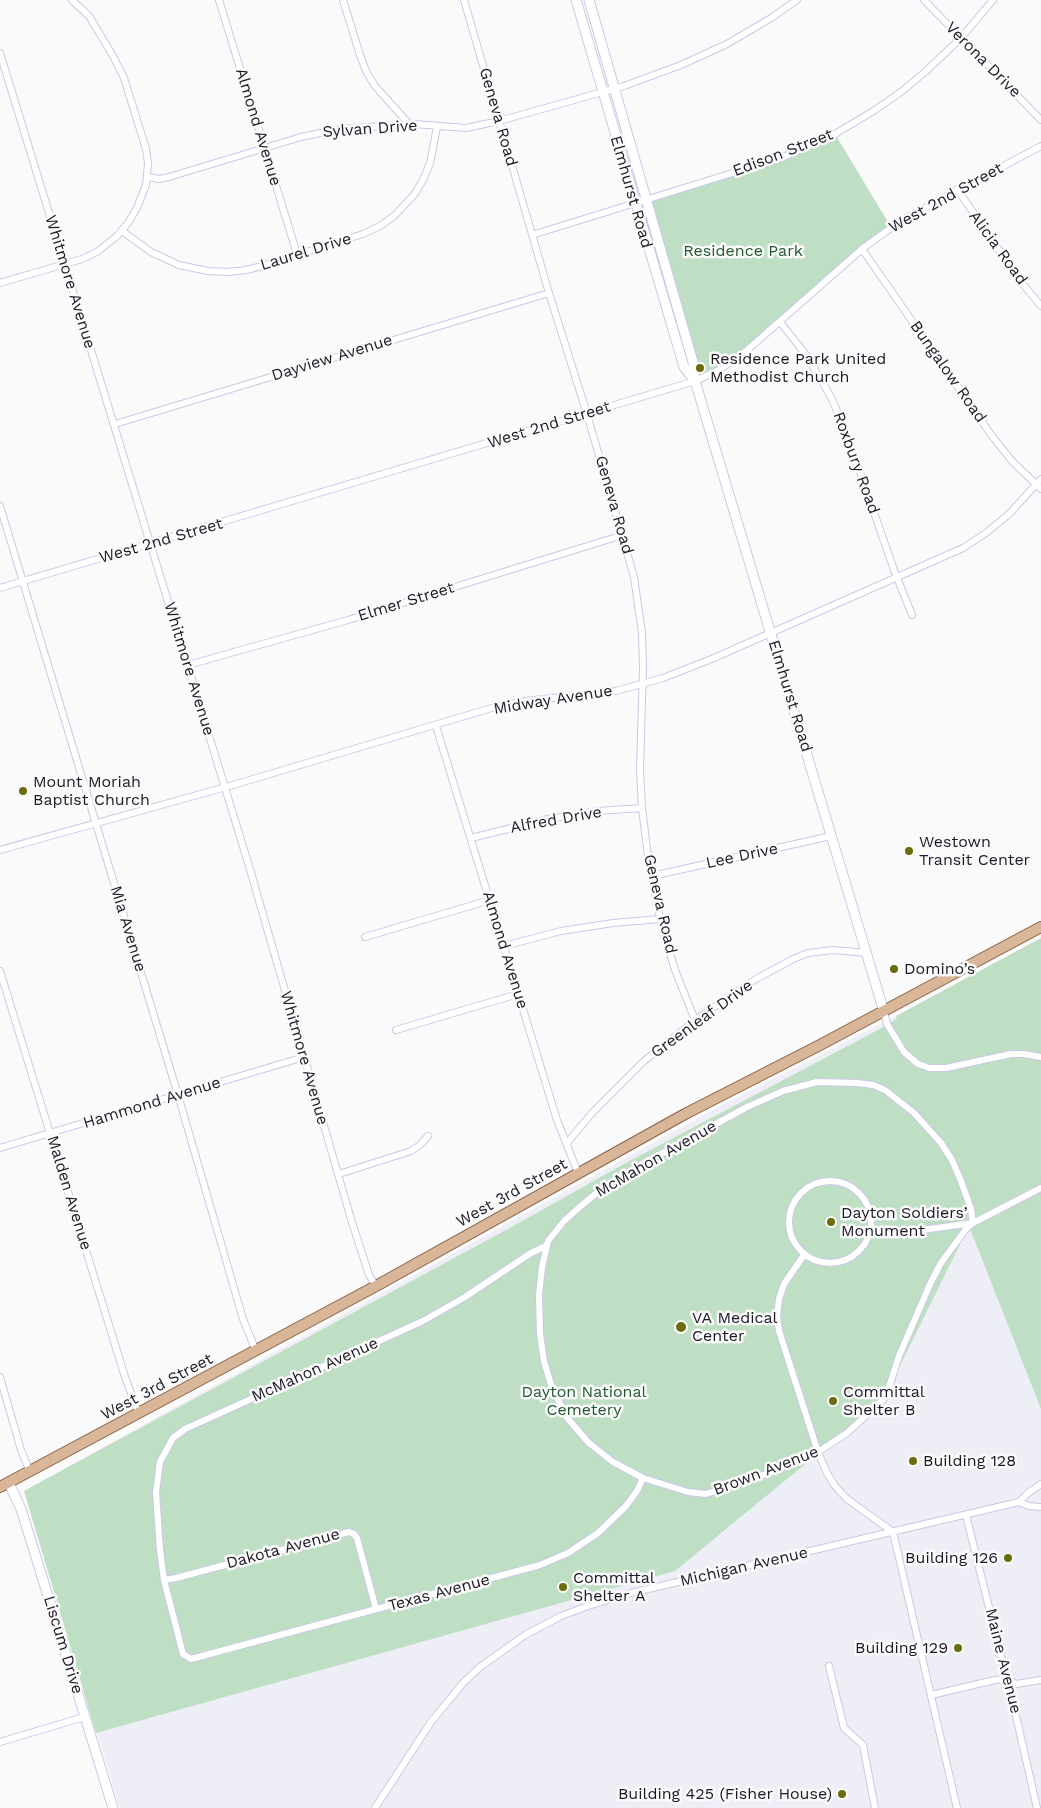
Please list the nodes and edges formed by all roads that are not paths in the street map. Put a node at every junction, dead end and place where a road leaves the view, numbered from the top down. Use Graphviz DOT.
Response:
graph roads {
  1 [pos="72,0"];
  2 [pos="219,0"];
  3 [pos="343,0"];
  4 [pos="464,0"];
  5 [pos="576,0"];
  6 [pos="589,0"];
  7 [pos="797,0"];
  8 [pos="924,0"];
  9 [pos="993,0"];
  10 [pos="80,3"];
  11 [pos="961,38"];
  12 [pos="0,53"];
  13 [pos="615,88"];
  14 [pos="602,92"];
  15 [pos="1041,120"];
  16 [pos="499,121"];
  17 [pos="410,125"];
  18 [pos="437,127"];
  19 [pos="1041,146"];
  20 [pos="264,148"];
  21 [pos="148,178"];
  22 [pos="957,189"];
  23 [pos="646,199"];
  24 [pos="634,203"];
  25 [pos="122,231"];
  26 [pos="532,235"];
  27 [pos="862,249"];
  28 [pos="297,254"];
  29 [pos="64,264"];
  30 [pos="0,283"];
  31 [pos="549,293"];
  32 [pos="1041,306"];
  33 [pos="780,322"];
  34 [pos="695,381"];
  35 [pos="587,414"];
  36 [pos="115,424"];
  37 [pos="1039,485"];
  38 [pos="0,506"];
  39 [pos="623,536"];
  40 [pos="151,544"];
  41 [pos="897,578"];
  42 [pos="23,581"];
  43 [pos="0,588"];
  44 [pos="912,615"];
  45 [pos="771,633"];
  46 [pos="188,665"];
  47 [pos="642,684"];
  48 [pos="436,726"];
  49 [pos="224,786"];
  50 [pos="642,808"];
  51 [pos="96,823"];
  52 [pos="832,836"];
  53 [pos="470,838"];
  54 [pos="0,850"];
  55 [pos="652,876"];
  56 [pos="490,900"];
  57 [pos="660,919"];
  58 [pos="1041,928"];
  59 [pos="365,938"];
  60 [pos="504,946"];
  61 [pos="867,953"];
  62 [pos="0,972"];
  63 [pos="518,994"];
  64 [pos="884,1012"];
  65 [pos="695,1020"];
  66 [pos="396,1030"];
  67 [pos="304,1057"];
  68 [pos="1041,1058"];
  69 [pos="178,1095"];
  70 [pos="50,1133"];
  71 [pos="428,1136"];
  72 [pos="567,1143"];
  73 [pos="0,1148"];
  74 [pos="578,1173"];
  75 [pos="339,1174"];
  76 [pos="1041,1188"];
  77 [pos="973,1223"];
  78 [pos="872,1231"];
  79 [pos="546,1246"];
  80 [pos="804,1255"];
  81 [pos="376,1286"];
  82 [pos="256,1351"];
  83 [pos="0,1377"];
  84 [pos="139,1414"];
  85 [pos="818,1452"];
  86 [pos="30,1472"];
  87 [pos="643,1478"];
  88 [pos="1041,1484"];
  89 [pos="4,1485"];
  90 [pos="1019,1502"];
  91 [pos="1041,1507"];
  92 [pos="966,1515"];
  93 [pos="894,1532"];
  94 [pos="164,1580"];
  95 [pos="376,1609"];
  96 [pos="830,1666"];
  97 [pos="1007,1679"];
  98 [pos="1041,1680"];
  99 [pos="930,1695"];
  100 [pos="84,1716"];
  101 [pos="0,1742"];
  102 [pos="113,1808"];
  103 [pos="374,1808"];
  104 [pos="875,1808"];
  105 [pos="957,1808"];
  106 [pos="1039,1808"];
  1 -- 10 [label="street"];
  2 -- 20 [label="street, Almond Avenue"];
  3 -- 17 [label="street"];
  4 -- 16 [label="street, Geneva Road"];
  5 -- 14 [label="street, Elmhurst Road"];
  6 -- 13 [label="street, Elmhurst Road"];
  7 -- 13 [label="street, Sylvan Drive"];
  8 -- 11 [label="street, Verona Drive"];
  9 -- 11 [label="street, Edison Street"];
  10 -- 21 [label="street"];
  11 -- 15 [label="street, Verona Drive"];
  11 -- 23 [label="street, Edison Street"];
  12 -- 29 [label="street, Whitmore Avenue"];
  13 -- 14 [label="street, Sylvan Drive"];
  13 -- 23 [label="street, Elmhurst Road"];
  14 -- 16 [label="street, Sylvan Drive"];
  14 -- 24 [label="street, Elmhurst Road"];
  16 -- 18 [label="street, Sylvan Drive"];
  16 -- 26 [label="street, Geneva Road"];
  17 -- 18 [label="street, Sylvan Drive"];
  17 -- 20 [label="street, Sylvan Drive"];
  18 -- 28 [label="street, Laurel Drive"];
  19 -- 22 [label="street, West 2nd Street"];
  20 -- 21 [label="street, Sylvan Drive"];
  20 -- 28 [label="street, Almond Avenue"];
  21 -- 25 [label="street"];
  22 -- 27 [label="street, West 2nd Street"];
  22 -- 32 [label="street, Alicia Road"];
  23 -- 24 [label="street, Edison Street"];
  23 -- 34 [label="street, Elmhurst Road"];
  24 -- 26 [label="street, Edison Street"];
  24 -- 34 [label="street, Elmhurst Road"];
  25 -- 28 [label="street, Laurel Drive"];
  25 -- 29 [label="street"];
  26 -- 31 [label="street, Geneva Road"];
  27 -- 33 [label="street, West 2nd Street"];
  27 -- 37 [label="street, Bungalow Road"];
  29 -- 30 [label="street"];
  29 -- 36 [label="street, Whitmore Avenue"];
  31 -- 35 [label="street, Geneva Road"];
  31 -- 36 [label="street, Dayview Avenue"];
  33 -- 34 [label="street, West 2nd Street"];
  33 -- 41 [label="street, Roxbury Road"];
  34 -- 35 [label="street, West 2nd Street"];
  34 -- 45 [label="street, Elmhurst Road"];
  35 -- 39 [label="street, Geneva Road"];
  35 -- 40 [label="street, West 2nd Street"];
  36 -- 40 [label="street, Whitmore Avenue"];
  37 -- 41 [label="street, Midway Avenue"];
  38 -- 42 [label="street, Mia Avenue"];
  39 -- 46 [label="street, Elmer Street"];
  39 -- 47 [label="street, Geneva Road"];
  40 -- 42 [label="street, West 2nd Street"];
  40 -- 46 [label="street, Whitmore Avenue"];
  41 -- 44 [label="street, Roxbury Road"];
  41 -- 45 [label="street, Midway Avenue"];
  42 -- 43 [label="street, West 2nd Street"];
  42 -- 51 [label="street, Mia Avenue"];
  45 -- 47 [label="street, Midway Avenue"];
  45 -- 52 [label="street, Elmhurst Road"];
  46 -- 49 [label="street, Whitmore Avenue"];
  47 -- 48 [label="street, Midway Avenue"];
  47 -- 50 [label="street, Geneva Road"];
  48 -- 49 [label="street, Midway Avenue"];
  48 -- 53 [label="street, Almond Avenue"];
  49 -- 51 [label="street, Midway Avenue"];
  49 -- 67 [label="street, Whitmore Avenue"];
  50 -- 53 [label="street, Alfred Drive"];
  50 -- 55 [label="street, Geneva Road"];
  51 -- 54 [label="street, Midway Avenue"];
  51 -- 69 [label="street, Mia Avenue"];
  52 -- 55 [label="street, Lee Drive"];
  52 -- 61 [label="street, Elmhurst Road"];
  53 -- 56 [label="street, Almond Avenue"];
  55 -- 57 [label="street, Geneva Road"];
  56 -- 59 [label="street"];
  56 -- 60 [label="street, Almond Avenue"];
  57 -- 60 [label="street"];
  57 -- 65 [label="street, Geneva Road"];
  58 -- 64 [label="main road, West 3rd Street"];
  60 -- 63 [label="street, Almond Avenue"];
  61 -- 64 [label="street, Elmhurst Road"];
  61 -- 65 [label="street, Greenleaf Drive"];
  62 -- 70 [label="street, Malden Avenue"];
  63 -- 66 [label="street"];
  63 -- 72 [label="street, Almond Avenue"];
  64 -- 68 [label="street"];
  64 -- 74 [label="main road, West 3rd Street"];
  65 -- 72 [label="street, Greenleaf Drive"];
  67 -- 69 [label="street, Hammond Avenue"];
  67 -- 75 [label="street, Whitmore Avenue"];
  69 -- 70 [label="street, Hammond Avenue"];
  69 -- 82 [label="street, Mia Avenue"];
  70 -- 73 [label="street, Hammond Avenue"];
  70 -- 84 [label="street, Malden Avenue"];
  71 -- 75 [label="street"];
  72 -- 74 [label="street, Almond Avenue"];
  74 -- 81 [label="main road, West 3rd Street"];
  75 -- 81 [label="street, Whitmore Avenue"];
  76 -- 77 [label="street"];
  77 -- 78 [label="street"];
  77 -- 79 [label="street, McMahon Avenue"];
  77 -- 85 [label="street, Brown Avenue"];
  78 -- 80 [label="street"];
  78 -- 80 [label="street"];
  79 -- 87 [label="street, Brown Avenue"];
  79 -- 94 [label="street, McMahon Avenue"];
  80 -- 85 [label="street"];
  81 -- 82 [label="main road, West 3rd Street"];
  82 -- 84 [label="main road, West 3rd Street"];
  83 -- 86 [label="street"];
  84 -- 86 [label="main road, West 3rd Street"];
  85 -- 87 [label="street, Brown Avenue"];
  85 -- 93 [label="street"];
  86 -- 89 [label="main road, West 3rd Street"];
  87 -- 95 [label="street, Texas Avenue"];
  88 -- 90 [label="street, Michigan Avenue"];
  89 -- 100 [label="street, Liscum Drive"];
  90 -- 91 [label="street, Michigan Avenue"];
  90 -- 92 [label="street, Michigan Avenue"];
  92 -- 93 [label="street, Michigan Avenue"];
  92 -- 97 [label="street, Maine Avenue"];
  93 -- 99 [label="street"];
  93 -- 103 [label="street, Michigan Avenue"];
  94 -- 95 [label="street, Dakota Avenue"];
  94 -- 95 [label="street, Texas Avenue"];
  96 -- 104 [label="street"];
  97 -- 98 [label="street"];
  97 -- 99 [label="street"];
  97 -- 106 [label="street, Maine Avenue"];
  99 -- 105 [label="street"];
  100 -- 101 [label="street"];
  100 -- 102 [label="street, Liscum Drive"];
}
